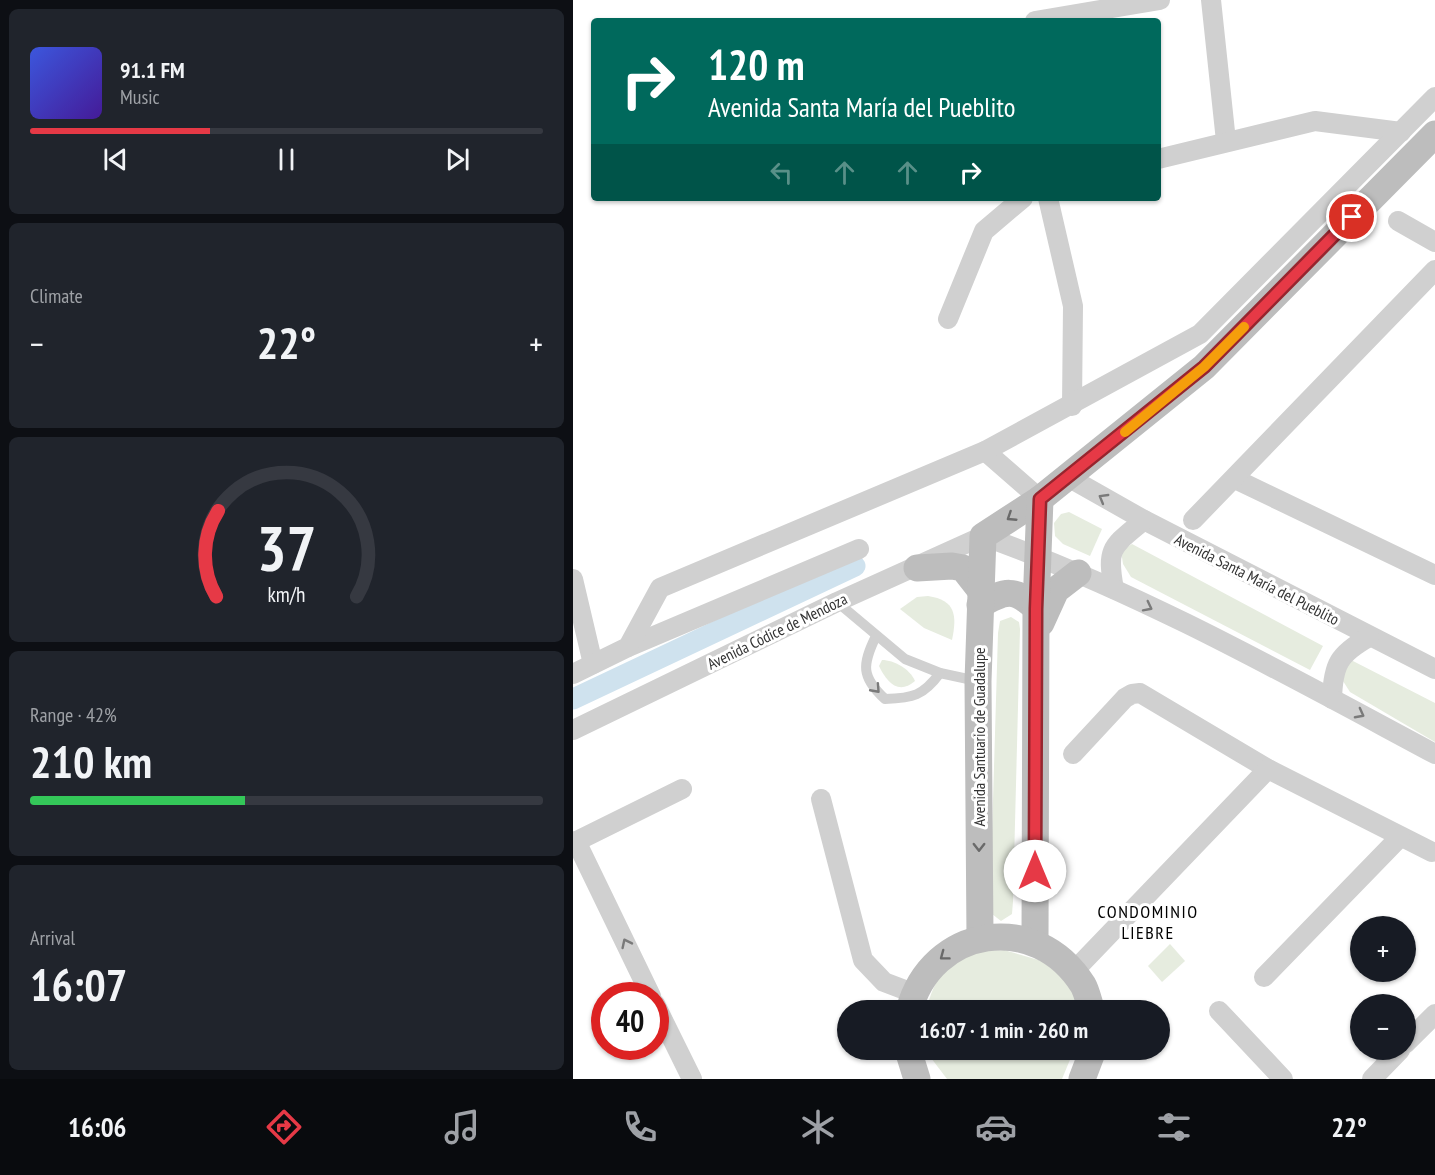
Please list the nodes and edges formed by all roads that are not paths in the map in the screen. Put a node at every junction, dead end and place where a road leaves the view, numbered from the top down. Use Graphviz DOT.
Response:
graph roads {
  1 [pos="1160,0"];
  2 [pos="1211,0"];
  3 [pos="1053,18"];
  4 [pos="1435,96"];
  5 [pos="1401,132"];
  6 [pos="1435,134"];
  7 [pos="1226,141"];
  8 [pos="1161,158"];
  9 [pos="1019,201"];
  10 [pos="1049,201"];
  11 [pos="1398,221"];
  12 [pos="1435,242"];
  13 [pos="1435,270"];
  14 [pos="948,319"];
  15 [pos="1072,406"];
  16 [pos="985,451"];
  17 [pos="1068,477"];
  18 [pos="1235,478"];
  19 [pos="1040,499"];
  20 [pos="1144,520"];
  21 [pos="1193,520"];
  22 [pos="983,536"];
  23 [pos="859,549"];
  24 [pos="1038,556"];
  25 [pos="917,568"];
  26 [pos="1078,573"];
  27 [pos="1435,575"];
  28 [pos="573,579"];
  29 [pos="1114,589"];
  30 [pos="981,598"];
  31 [pos="837,602"];
  32 [pos="1036,620"];
  33 [pos="876,636"];
  34 [pos="1369,637"];
  35 [pos="628,647"];
  36 [pos="593,664"];
  37 [pos="1435,669"];
  38 [pos="941,673"];
  39 [pos="573,674"];
  40 [pos="978,681"];
  41 [pos="1332,699"];
  42 [pos="573,730"];
  43 [pos="1074,754"];
  44 [pos="1435,754"];
  45 [pos="1268,769"];
  46 [pos="682,789"];
  47 [pos="821,799"];
  48 [pos="1400,837"];
  49 [pos="575,842"];
  50 [pos="1432,852"];
  51 [pos="979,937"];
  52 [pos="1035,942"];
  53 [pos="1073,972"];
  54 [pos="1264,977"];
  55 [pos="644,982"];
  56 [pos="908,1000"];
  57 [pos="912,1000"];
  58 [pos="1088,1000"];
  59 [pos="1219,1011"];
  60 [pos="1435,1014"];
  61 [pos="669,1032"];
  62 [pos="1416,1033"];
  63 [pos="911,1060"];
  64 [pos="1089,1060"];
  65 [pos="1390,1060"];
  66 [pos="692,1079"];
  67 [pos="917,1079"];
  68 [pos="1082,1079"];
  69 [pos="1283,1079"];
  70 [pos="1372,1079"];
  1 -- 3 [label="street"];
  2 -- 7 [label="street"];
  4 -- 5 [label="street"];
  5 -- 7 [label="street"];
  5 -- 15 [label="street"];
  6 -- 17 [label="street"];
  7 -- 8 [label="street"];
  9 -- 14 [label="street"];
  10 -- 15 [label="street"];
  11 -- 12 [label="street"];
  13 -- 18 [label="street"];
  15 -- 16 [label="street"];
  16 -- 19 [label="street"];
  16 -- 35 [label="street"];
  17 -- 19 [label="street"];
  20 -- 17 [label="street, Avenida Santa María del Pueblito, one-way"];
  18 -- 21 [label="street"];
  18 -- 27 [label="street"];
  19 -- 22 [label="street, Avenida Códice de Mendoza, one-way"];
  19 -- 24 [label="street"];
  20 -- 29 [label="street"];
  20 -- 34 [label="street, Avenida Santa María del Pueblito"];
  22 -- 24 [label="street"];
  22 -- 25 [label="street, Avenida Códice de Mendoza"];
  22 -- 30 [label="street, Avenida Santuario de Guadalupe"];
  23 -- 35 [label="street"];
  24 -- 26 [label="street"];
  24 -- 32 [label="street"];
  25 -- 30 [label="street"];
  25 -- 31 [label="street, Avenida Códice de Mendoza"];
  26 -- 29 [label="street"];
  26 -- 32 [label="street"];
  28 -- 36 [label="street"];
  29 -- 41 [label="street, one-way"];
  30 -- 32 [label="street"];
  30 -- 40 [label="street, Avenida Santuario de Guadalupe"];
  31 -- 33 [label="lane"];
  31 -- 42 [label="street, Avenida Códice de Mendoza"];
  32 -- 52 [label="street"];
  33 -- 38 [label="lane"];
  33 -- 38 [label="lane, one-way"];
  34 -- 37 [label="street, Avenida Santa María del Pueblito"];
  34 -- 41 [label="street, Avenida Santa María del Pueblito"];
  35 -- 36 [label="street"];
  36 -- 39 [label="street"];
  38 -- 40 [label="lane"];
  40 -- 51 [label="street, Avenida Santuario de Guadalupe, one-way"];
  41 -- 44 [label="street, one-way"];
  43 -- 45 [label="street"];
  45 -- 48 [label="street"];
  45 -- 53 [label="street"];
  46 -- 49 [label="street"];
  47 -- 56 [label="street"];
  48 -- 50 [label="street"];
  48 -- 54 [label="street"];
  55 -- 49 [label="street, one-way"];
  51 -- 52 [label="street"];
  51 -- 57 [label="street, one-way"];
  52 -- 53 [label="street"];
  53 -- 58 [label="street"];
  59 -- 69 [label="street"];
  60 -- 62 [label="street"];
  61 -- 66 [label="street"];
  63 -- 67 [label="street"];
  64 -- 68 [label="street"];
  65 -- 70 [label="street"];
}
